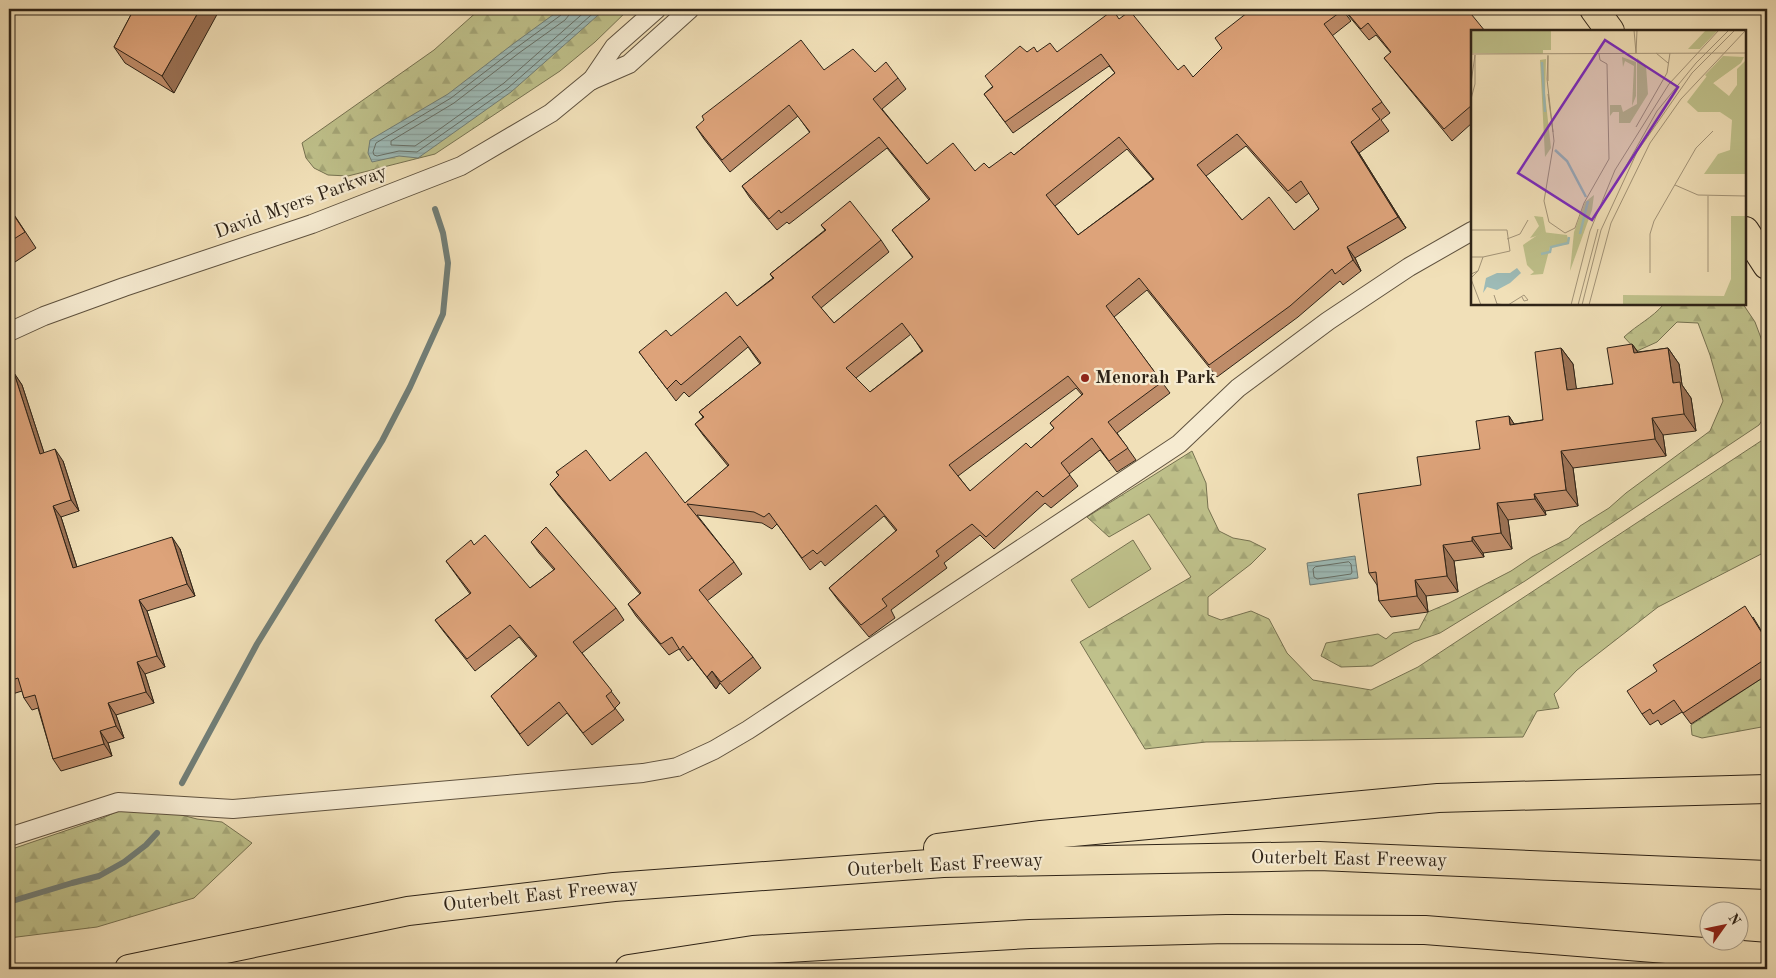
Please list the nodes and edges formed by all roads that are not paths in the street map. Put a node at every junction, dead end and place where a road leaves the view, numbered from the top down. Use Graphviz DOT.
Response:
graph roads {
  1 [pos="657,9"];
  2 [pos="690,9"];
  3 [pos="1594,9"];
  4 [pos="1609,30"];
  5 [pos="590,81"];
  6 [pos="1471,232"];
  7 [pos="1746,233"];
  8 [pos="1767,265"];
  9 [pos="9,332"];
  10 [pos="1767,788"];
  11 [pos="9,837"];
  12 [pos="1767,875"];
  13 [pos="614,887"];
  14 [pos="1767,957"];
  15 [pos="129,969"];
  16 [pos="629,969"];
  1 -- 5 [label="street, David Myers Parkway"];
  2 -- 5 [label="street, David Myers Parkway"];
  3 -- 4 [label="main road"];
  5 -- 9 [label="street, David Myers Parkway"];
  6 -- 11 [label="street"];
  7 -- 8 [label="main road"];
  10 -- 13 [label="main road"];
  12 -- 13 [label="main road, Outerbelt East Freeway"];
  13 -- 15 [label="main road, Outerbelt East Freeway"];
  14 -- 16 [label="main road"];
}
